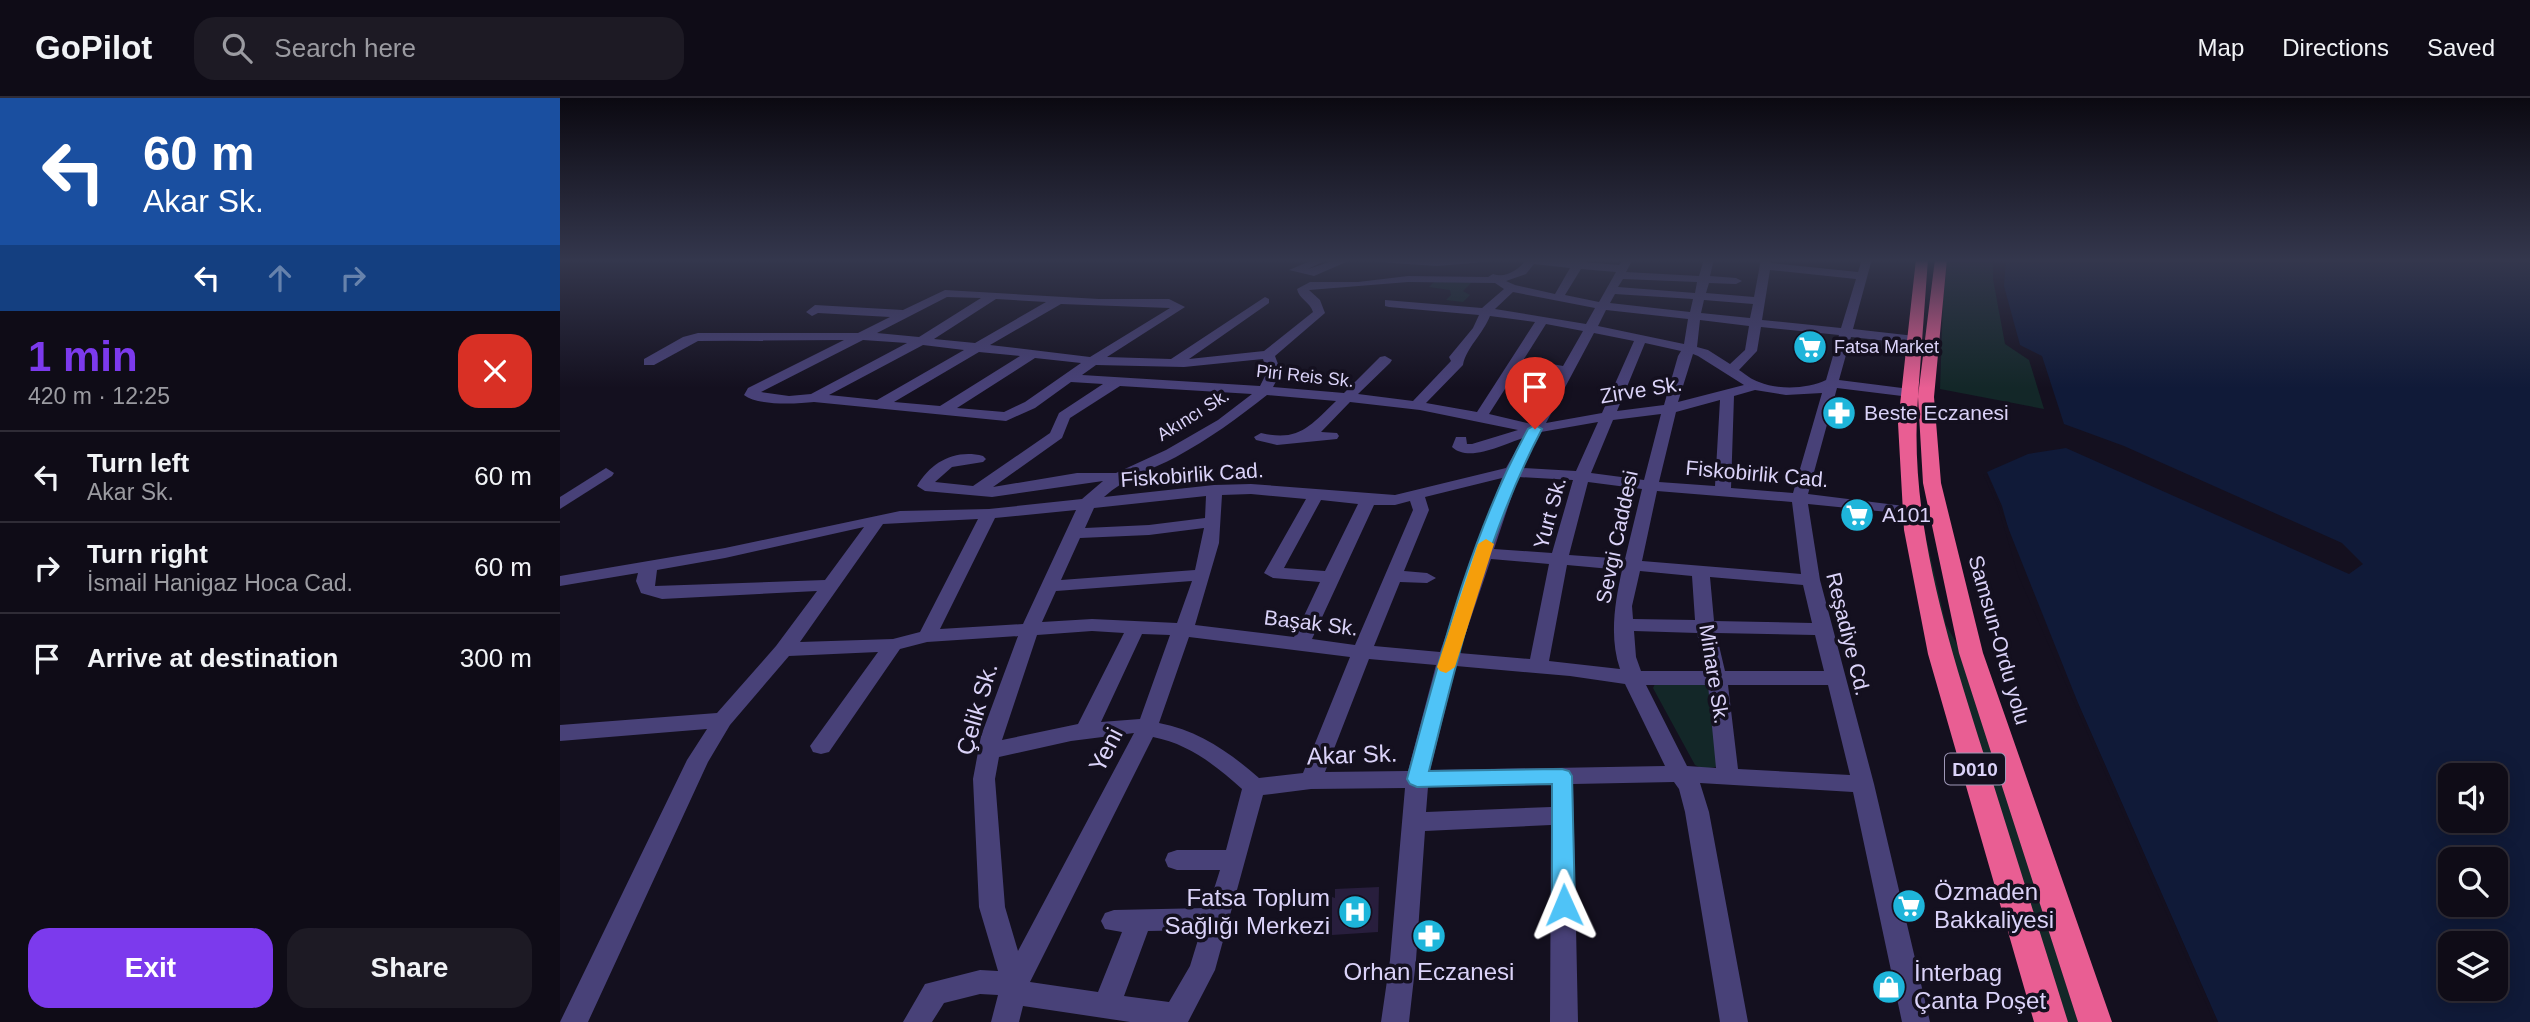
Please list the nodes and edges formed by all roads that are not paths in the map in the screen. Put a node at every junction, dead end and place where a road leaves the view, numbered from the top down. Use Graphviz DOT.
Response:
graph roads {
  1 [pos="927,302"];
  2 [pos="984,302"];
  3 [pos="1055,302"];
  4 [pos="1137,302"];
  5 [pos="1263,302"];
  6 [pos="1315,302"];
  7 [pos="1442,302"];
  8 [pos="1497,302"];
  9 [pos="1535,302"];
  10 [pos="1583,302"];
  11 [pos="1605,302"];
  12 [pos="1620,302"];
  13 [pos="1630,302"];
  14 [pos="1699,302"];
  15 [pos="1728,302"];
  16 [pos="1761,302"];
  17 [pos="1854,302"];
  18 [pos="1918,302"];
  19 [pos="1936,302"];
  20 [pos="1389,303"];
  21 [pos="1489,310"];
  22 [pos="812,312"];
  23 [pos="905,314"];
  24 [pos="1542,321"];
  25 [pos="1756,322"];
  26 [pos="1845,331"];
  27 [pos="863,336"];
  28 [pos="1641,338"];
  29 [pos="923,340"];
  30 [pos="1915,340"];
  31 [pos="1690,345"];
  32 [pos="980,346"];
  33 [pos="1033,354"];
  34 [pos="1268,355"];
  35 [pos="1094,360"];
  36 [pos="1385,360"];
  37 [pos="649,362"];
  38 [pos="1175,362"];
  39 [pos="1516,362"];
  40 [pos="1732,370"];
  41 [pos="1567,371"];
  42 [pos="1069,379"];
  43 [pos="1116,382"];
  44 [pos="1830,383"];
  45 [pos="1755,386"];
  46 [pos="1265,390"];
  47 [pos="1910,393"];
  48 [pos="1727,394"];
  49 [pos="814,398"];
  50 [pos="1347,399"];
  51 [pos="878,405"];
  52 [pos="1415,407"];
  53 [pos="1670,409"];
  54 [pos="942,412"];
  55 [pos="1481,415"];
  56 [pos="1609,416"];
  57 [pos="1535,429"];
  58 [pos="1308,436"];
  59 [pos="1332,436"];
  60 [pos="1261,437"];
  61 [pos="1500,444"];
  62 [pos="978,459"];
  63 [pos="1512,472"];
  64 [pos="606,474"];
  65 [pos="1582,476"];
  66 [pos="1119,478"];
  67 [pos="1651,486"];
  68 [pos="978,490"];
  69 [pos="1214,490"];
  70 [pos="1723,492"];
  71 [pos="1317,494"];
  72 [pos="1417,496"];
  73 [pos="1799,498"];
  74 [pos="1367,500"];
  75 [pos="1088,502"];
  76 [pos="560,504"];
  77 [pos="1912,512"];
  78 [pos="989,514"];
  79 [pos="876,522"];
  80 [pos="1211,522"];
  81 [pos="1074,533"];
  82 [pos="1944,539"];
  83 [pos="1483,553"];
  84 [pos="1559,560"];
  85 [pos="1631,565"];
  86 [pos="649,567"];
  87 [pos="1701,571"];
  88 [pos="1201,575"];
  89 [pos="1392,576"];
  90 [pos="1330,577"];
  91 [pos="1427,578"];
  92 [pos="1811,580"];
  93 [pos="560,581"];
  94 [pos="832,585"];
  95 [pos="1049,586"];
  96 [pos="1624,625"];
  97 [pos="1705,626"];
  98 [pos="1136,627"];
  99 [pos="1030,628"];
  100 [pos="1185,629"];
  101 [pos="1822,629"];
  102 [pos="927,636"];
  103 [pos="1300,644"];
  104 [pos="893,645"];
  105 [pos="783,651"];
  106 [pos="1363,652"];
  107 [pos="1448,658"];
  108 [pos="1538,667"];
  109 [pos="1633,678"];
  110 [pos="1717,678"];
  111 [pos="1835,678"];
  112 [pos="723,720"];
  113 [pos="1147,728"];
  114 [pos="1086,732"];
  115 [pos="560,733"];
  116 [pos="821,746"];
  117 [pos="989,751"];
  118 [pos="1680,774"];
  119 [pos="1562,776"];
  120 [pos="1728,776"];
  121 [pos="1417,779"];
  122 [pos="1311,781"];
  123 [pos="1863,784"];
  124 [pos="1254,787"];
  125 [pos="1562,815"];
  126 [pos="1413,822"];
  127 [pos="1177,860"];
  128 [pos="1236,860"];
  129 [pos="1217,919"];
  130 [pos="1014,988"];
  131 [pos="1106,1006"];
  132 [pos="1174,1019"];
  133 [pos="574,1022"];
  134 [pos="917,1022"];
  135 [pos="1005,1022"];
  136 [pos="1395,1022"];
  137 [pos="1564,1022"];
  138 [pos="1734,1022"];
  139 [pos="1916,1022"];
  140 [pos="2051,1022"];
  141 [pos="2095,1022"];
  1 -- 23 [label="street"];
  2 -- 29 [label="street"];
  3 -- 32 [label="street"];
  4 -- 35 [label="street"];
  5 -- 38 [label="street"];
  6 -- 34 [label="street"];
  7 -- 21 [label="street"];
  8 -- 21 [label="street"];
  9 -- 21 [label="street"];
  10 -- 24 [label="street"];
  11 -- 41 [label="street"];
  12 -- 28 [label="street"];
  13 -- 31 [label="street"];
  14 -- 31 [label="street, Sevgi Caddesi"];
  15 -- 25 [label="street"];
  16 -- 25 [label="street"];
  17 -- 26 [label="street, Reşadiye Cd."];
  18 -- 30 [label="highway, D010"];
  19 -- 82 [label="highway, Samsun-Ordu yolu / D010"];
  20 -- 21 [label="street"];
  21 -- 24 [label="street"];
  21 -- 52 [label="street"];
  22 -- 23 [label="street"];
  23 -- 27 [label="street"];
  24 -- 39 [label="street"];
  25 -- 26 [label="street"];
  25 -- 40 [label="street"];
  26 -- 30 [label="street"];
  26 -- 44 [label="street, Reşadiye Cd."];
  27 -- 29 [label="street"];
  27 -- 37 [label="street"];
  27 -- 49 [label="street"];
  28 -- 31 [label="street"];
  28 -- 56 [label="street, Yurt Sk."];
  29 -- 32 [label="street"];
  29 -- 49 [label="street"];
  30 -- 47 [label="highway, D010"];
  31 -- 40 [label="street"];
  31 -- 53 [label="street, Sevgi Caddesi"];
  32 -- 33 [label="street"];
  32 -- 51 [label="street"];
  33 -- 35 [label="street"];
  33 -- 54 [label="street"];
  34 -- 38 [label="street"];
  34 -- 46 [label="street"];
  35 -- 38 [label="street"];
  35 -- 42 [label="street"];
  36 -- 50 [label="street"];
  39 -- 41 [label="street"];
  39 -- 55 [label="street"];
  40 -- 45 [label="street"];
  41 -- 57 [label="street"];
  42 -- 43 [label="street, Piri Reis Sk."];
  42 -- 54 [label="street"];
  43 -- 46 [label="street, Piri Reis Sk."];
  43 -- 68 [label="street"];
  44 -- 45 [label="street"];
  44 -- 47 [label="street"];
  44 -- 73 [label="street, Reşadiye Cd."];
  45 -- 48 [label="street, Zirve Sk."];
  46 -- 50 [label="street, Piri Reis Sk."];
  46 -- 66 [label="street, Akıncı Sk."];
  47 -- 77 [label="highway, D010"];
  48 -- 53 [label="street, Zirve Sk."];
  48 -- 70 [label="street"];
  49 -- 51 [label="street"];
  50 -- 52 [label="street, Piri Reis Sk."];
  50 -- 58 [label="street"];
  51 -- 54 [label="street"];
  52 -- 55 [label="street, Piri Reis Sk."];
  53 -- 56 [label="street, Zirve Sk."];
  53 -- 67 [label="street, Sevgi Caddesi"];
  55 -- 57 [label="street, Piri Reis Sk."];
  56 -- 57 [label="street, Zirve Sk."];
  56 -- 65 [label="street, Yurt Sk."];
  57 -- 61 [label="street, Zirve Sk."];
  57 -- 63 [label="street"];
  58 -- 59 [label="street"];
  58 -- 60 [label="street"];
  62 -- 68 [label="street"];
  63 -- 65 [label="street, Fiskobirlik Cad."];
  63 -- 72 [label="street, Fiskobirlik Cad."];
  63 -- 83 [label="street"];
  64 -- 76 [label="street"];
  65 -- 67 [label="street, Fiskobirlik Cad."];
  65 -- 84 [label="street, Yurt Sk."];
  66 -- 68 [label="street"];
  66 -- 75 [label="street, Akıncı Sk."];
  67 -- 70 [label="street, Fiskobirlik Cad."];
  67 -- 85 [label="street, Sevgi Caddesi"];
  69 -- 71 [label="street, Fiskobirlik Cad."];
  69 -- 75 [label="street, Fiskobirlik Cad."];
  69 -- 80 [label="street, Yeni"];
  70 -- 73 [label="street, Fiskobirlik Cad."];
  71 -- 74 [label="street, Fiskobirlik Cad."];
  71 -- 90 [label="street"];
  72 -- 74 [label="street, Fiskobirlik Cad."];
  72 -- 89 [label="street"];
  73 -- 77 [label="street, Fiskobirlik Cad."];
  73 -- 92 [label="street, Reşadiye Cd."];
  74 -- 90 [label="street"];
  75 -- 78 [label="street, Fiskobirlik Cad."];
  75 -- 81 [label="street, Çelik Sk."];
  77 -- 82 [label="highway"];
  77 -- 140 [label="highway, D010"];
  78 -- 79 [label="street, Fiskobirlik Cad."];
  78 -- 102 [label="street"];
  79 -- 86 [label="street, Fiskobirlik Cad."];
  79 -- 94 [label="street"];
  80 -- 81 [label="street"];
  80 -- 88 [label="street, Yeni"];
  81 -- 95 [label="street, Çelik Sk."];
  82 -- 141 [label="highway, Samsun-Ordu yolu / D010"];
  83 -- 84 [label="street"];
  83 -- 107 [label="street"];
  84 -- 85 [label="street"];
  84 -- 108 [label="street, Yurt Sk."];
  85 -- 87 [label="street"];
  85 -- 96 [label="street, Sevgi Caddesi"];
  86 -- 93 [label="street, Fiskobirlik Cad."];
  86 -- 94 [label="street"];
  87 -- 92 [label="street"];
  87 -- 97 [label="street, Minare Sk."];
  88 -- 95 [label="street"];
  88 -- 100 [label="street, Yeni"];
  89 -- 91 [label="street"];
  89 -- 106 [label="street"];
  90 -- 103 [label="street"];
  92 -- 101 [label="street, Reşadiye Cd."];
  94 -- 105 [label="street"];
  95 -- 99 [label="street, Çelik Sk."];
  96 -- 97 [label="street"];
  96 -- 109 [label="street, Sevgi Caddesi"];
  97 -- 101 [label="street"];
  97 -- 110 [label="street, Minare Sk."];
  98 -- 99 [label="street, Başak Sk."];
  98 -- 100 [label="street, Başak Sk."];
  98 -- 114 [label="street"];
  99 -- 102 [label="street, Başak Sk."];
  99 -- 117 [label="street, Çelik Sk."];
  100 -- 103 [label="street, Başak Sk."];
  100 -- 113 [label="street, Yeni"];
  101 -- 111 [label="street, Reşadiye Cd."];
  102 -- 104 [label="street, Başak Sk."];
  103 -- 106 [label="street, Başak Sk."];
  104 -- 105 [label="street, Başak Sk."];
  104 -- 116 [label="street"];
  105 -- 112 [label="street"];
  106 -- 107 [label="street, Başak Sk."];
  106 -- 122 [label="street"];
  107 -- 108 [label="street, Başak Sk."];
  107 -- 121 [label="street"];
  108 -- 109 [label="street, Başak Sk."];
  109 -- 110 [label="street, Başak Sk."];
  109 -- 118 [label="street, Sevgi Caddesi"];
  110 -- 111 [label="street, Başak Sk."];
  110 -- 120 [label="street, Minare Sk."];
  111 -- 123 [label="street, Reşadiye Cd."];
  112 -- 115 [label="street"];
  112 -- 133 [label="street"];
  113 -- 114 [label="street"];
  113 -- 124 [label="street"];
  113 -- 130 [label="street, Yeni"];
  114 -- 117 [label="street"];
  117 -- 130 [label="street, Çelik Sk."];
  118 -- 119 [label="street, Akar Sk."];
  118 -- 120 [label="street, Akar Sk."];
  118 -- 138 [label="street, Sevgi Caddesi"];
  119 -- 121 [label="street, Akar Sk."];
  119 -- 125 [label="street"];
  120 -- 123 [label="street, Akar Sk."];
  121 -- 122 [label="street, Akar Sk."];
  121 -- 126 [label="street"];
  122 -- 124 [label="street, Akar Sk."];
  123 -- 139 [label="street, Reşadiye Cd."];
  124 -- 128 [label="street"];
  125 -- 126 [label="street"];
  125 -- 137 [label="street"];
  126 -- 136 [label="street"];
  127 -- 128 [label="street"];
  128 -- 129 [label="street"];
  129 -- 131 [label="street"];
  129 -- 132 [label="street"];
  130 -- 131 [label="street"];
  130 -- 134 [label="street"];
  130 -- 135 [label="street, Yeni"];
  131 -- 132 [label="street"];
}
